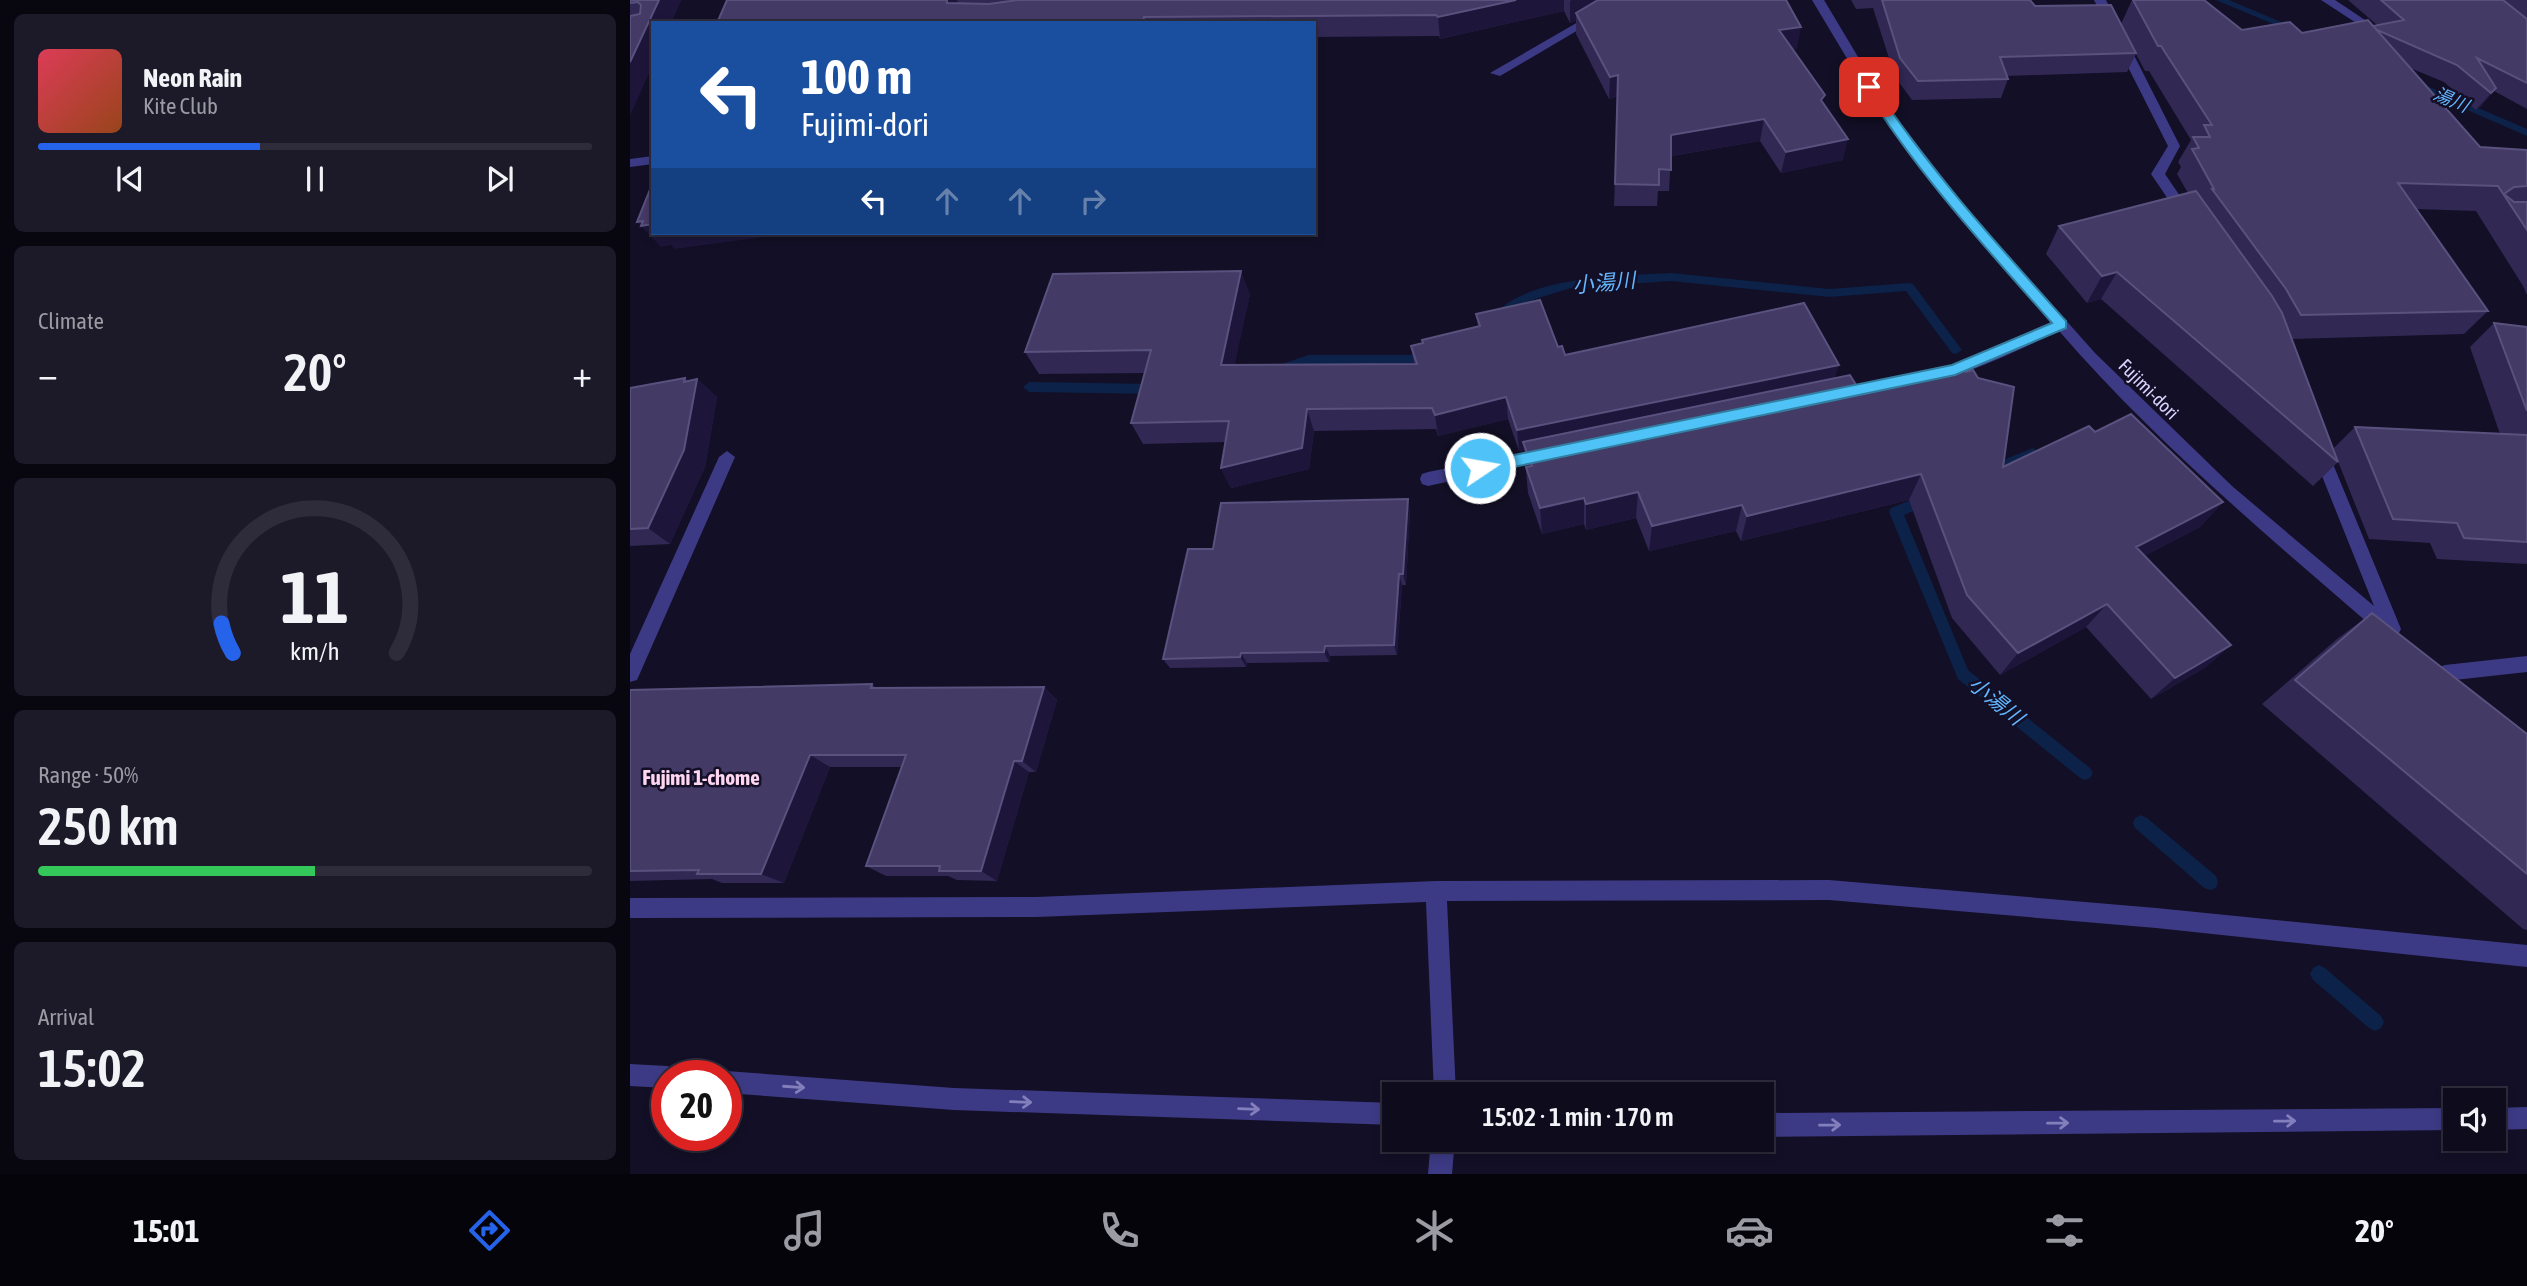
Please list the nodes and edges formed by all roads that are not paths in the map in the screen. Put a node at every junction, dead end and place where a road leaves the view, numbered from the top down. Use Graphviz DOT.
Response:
graph roads {
  1 [pos="1818,0"];
  2 [pos="2100,0"];
  3 [pos="2327,0"];
  4 [pos="1605,13"];
  5 [pos="2371,28"];
  6 [pos="1496,73"];
  7 [pos="651,160"];
  8 [pos="630,163"];
  9 [pos="2192,224"];
  10 [pos="2061,324"];
  11 [pos="1928,376"];
  12 [pos="2314,434"];
  13 [pos="1563,451"];
  14 [pos="727,457"];
  15 [pos="1428,479"];
  16 [pos="2527,664"];
  17 [pos="630,674"];
  18 [pos="2465,688"];
  19 [pos="1436,891"];
  20 [pos="630,908"];
  21 [pos="2527,956"];
  22 [pos="630,1075"];
  23 [pos="651,1076"];
  24 [pos="1444,1082"];
  25 [pos="742,1083"];
  26 [pos="1382,1114"];
  27 [pos="2527,1118"];
  28 [pos="2443,1119"];
  29 [pos="2506,1119"];
  30 [pos="1774,1125"];
  31 [pos="1442,1152"];
  32 [pos="1440,1174"];
  1 -- 10 [label="street, Fujimi-dori"];
  2 -- 9 [label="street"];
  3 -- 5 [label="street"];
  4 -- 6 [label="street"];
  7 -- 8 [label="street"];
  10 -- 11 [label="street"];
  10 -- 12 [label="street, Fujimi-dori"];
  13 -- 15 [label="street"];
  14 -- 17 [label="street"];
  16 -- 18 [label="street"];
  19 -- 20 [label="street"];
  19 -- 21 [label="street"];
  19 -- 24 [label="street"];
  22 -- 23 [label="street"];
  25 -- 26 [label="street, one-way"];
  27 -- 29 [label="street"];
  30 -- 28 [label="street, one-way"];
  31 -- 32 [label="street"];
}
